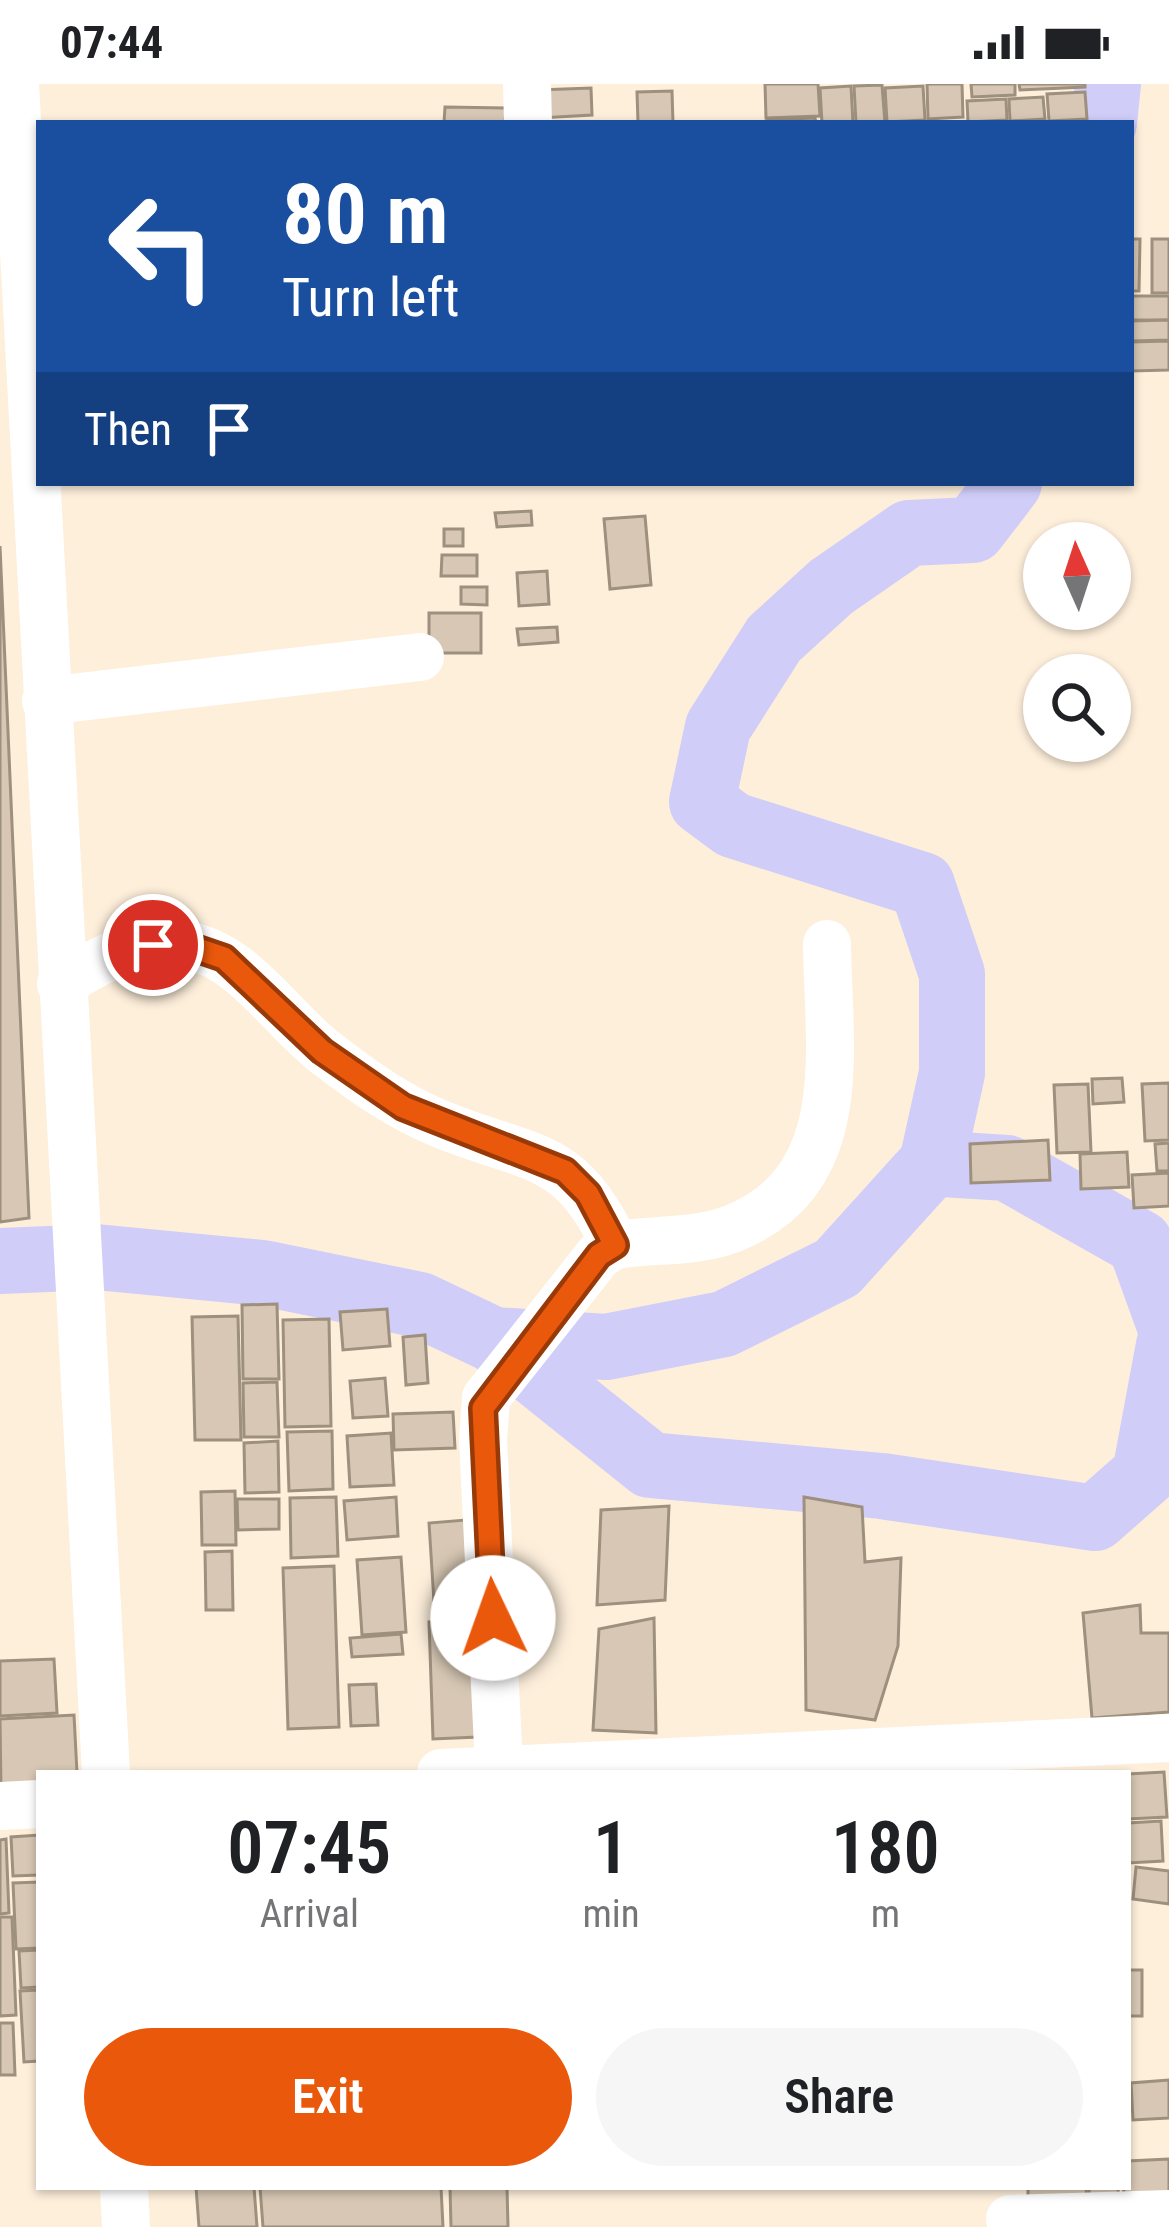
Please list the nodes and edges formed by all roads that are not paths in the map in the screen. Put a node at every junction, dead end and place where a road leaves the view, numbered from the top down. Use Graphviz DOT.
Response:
graph roads {
  1 [pos="15,84"];
  2 [pos="527,84"];
  3 [pos="528,120"];
  4 [pos="420,657"];
  5 [pos="46,701"];
  6 [pos="827,944"];
  7 [pos="61,984"];
  8 [pos="615,1245"];
  9 [pos="1169,1738"];
  10 [pos="1023,1760"];
  11 [pos="499,1767"];
  12 [pos="106,1770"];
  13 [pos="470,1770"];
  14 [pos="36,1804"];
  15 [pos="0,1806"];
  16 [pos="124,2190"];
  17 [pos="1169,2214"];
  18 [pos="1008,2217"];
  19 [pos="126,2227"];
  1 -- 5 [label="street"];
  2 -- 3 [label="street"];
  4 -- 5 [label="street"];
  5 -- 7 [label="street"];
  6 -- 8 [label="street"];
  7 -- 8 [label="street"];
  7 -- 12 [label="street"];
  8 -- 11 [label="street"];
  9 -- 10 [label="street"];
  10 -- 11 [label="street"];
  11 -- 13 [label="street"];
  14 -- 15 [label="street"];
  16 -- 19 [label="street"];
  17 -- 18 [label="street"];
}
